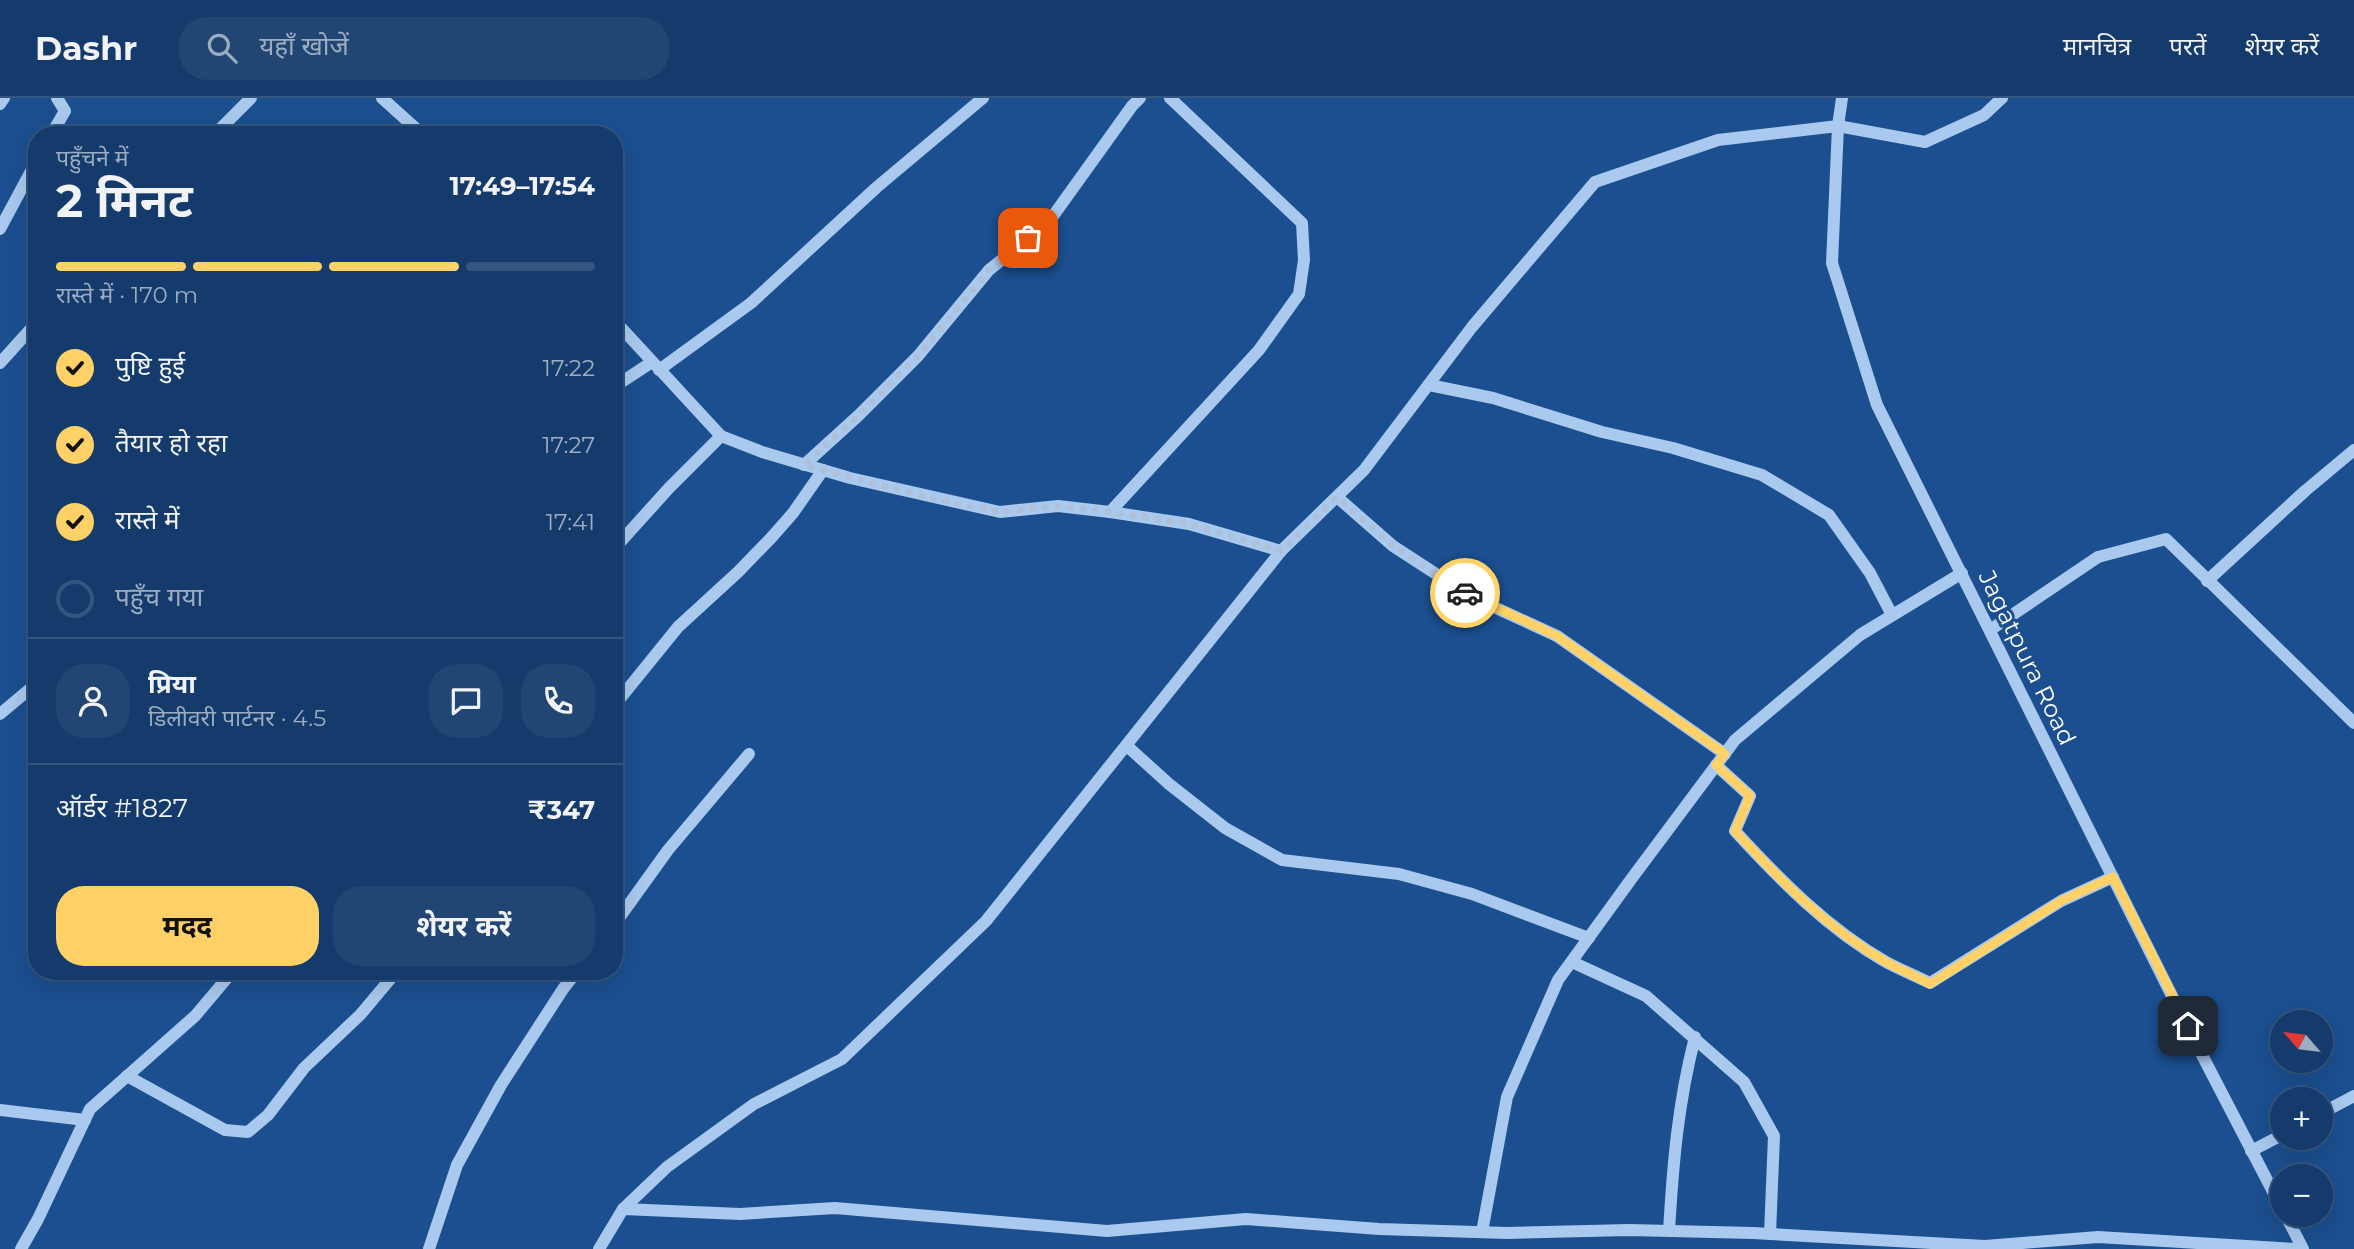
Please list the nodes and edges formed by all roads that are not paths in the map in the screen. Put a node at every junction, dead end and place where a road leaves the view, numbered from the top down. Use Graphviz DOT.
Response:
graph roads {
  1 [pos="4,98"];
  2 [pos="57,98"];
  3 [pos="251,98"];
  4 [pos="382,98"];
  5 [pos="1140,98"];
  6 [pos="1170,98"];
  7 [pos="1842,98"];
  8 [pos="2002,98"];
  9 [pos="974,100"];
  10 [pos="0,104"];
  11 [pos="56,126"];
  12 [pos="223,126"];
  13 [pos="413,126"];
  14 [pos="1838,126"];
  15 [pos="28,177"];
  16 [pos="0,229"];
  17 [pos="623,330"];
  18 [pos="28,332"];
  19 [pos="0,363"];
  20 [pos="655,366"];
  21 [pos="623,382"];
  22 [pos="1429,385"];
  23 [pos="721,436"];
  24 [pos="2354,450"];
  25 [pos="804,465"];
  26 [pos="824,470"];
  27 [pos="1337,497"];
  28 [pos="1110,512"];
  29 [pos="623,539"];
  30 [pos="1281,551"];
  31 [pos="1962,573"];
  32 [pos="2207,581"];
  33 [pos="1892,615"];
  34 [pos="1990,631"];
  35 [pos="28,690"];
  36 [pos="623,695"];
  37 [pos="0,713"];
  38 [pos="2354,723"];
  39 [pos="1127,746"];
  40 [pos="749,754"];
  41 [pos="1725,754"];
  42 [pos="1716,765"];
  43 [pos="2113,877"];
  44 [pos="623,912"];
  45 [pos="1589,938"];
  46 [pos="1572,962"];
  47 [pos="225,980"];
  48 [pos="389,980"];
  49 [pos="570,980"];
  50 [pos="1695,1037"];
  51 [pos="127,1076"];
  52 [pos="2354,1096"];
  53 [pos="2333,1107"];
  54 [pos="0,1110"];
  55 [pos="85,1120"];
  56 [pos="2270,1141"];
  57 [pos="2251,1151"];
  58 [pos="2270,1187"];
  59 [pos="623,1209"];
  60 [pos="2292,1227"];
  61 [pos="1669,1231"];
  62 [pos="1482,1232"];
  63 [pos="1770,1234"];
  64 [pos="21,1249"];
  65 [pos="429,1249"];
  66 [pos="599,1249"];
  67 [pos="2296,1249"];
  68 [pos="2303,1249"];
  1 -- 10 [label="street"];
  2 -- 11 [label="street"];
  3 -- 12 [label="street"];
  4 -- 13 [label="street"];
  5 -- 25 [label="street"];
  6 -- 28 [label="street"];
  7 -- 14 [label="street, Jagatpura Road"];
  8 -- 14 [label="street"];
  9 -- 20 [label="street"];
  14 -- 22 [label="street"];
  14 -- 31 [label="street, Jagatpura Road"];
  15 -- 16 [label="street"];
  17 -- 20 [label="street"];
  18 -- 19 [label="street"];
  20 -- 21 [label="street"];
  20 -- 23 [label="street"];
  22 -- 27 [label="street"];
  22 -- 33 [label="street"];
  23 -- 25 [label="street"];
  23 -- 29 [label="street"];
  24 -- 32 [label="street"];
  25 -- 26 [label="street"];
  26 -- 28 [label="street"];
  26 -- 36 [label="street"];
  27 -- 30 [label="street"];
  27 -- 41 [label="street"];
  28 -- 30 [label="street"];
  30 -- 39 [label="street"];
  31 -- 33 [label="street"];
  31 -- 34 [label="street, Jagatpura Road"];
  32 -- 34 [label="street"];
  32 -- 38 [label="street"];
  33 -- 41 [label="street"];
  34 -- 43 [label="street, Jagatpura Road"];
  35 -- 37 [label="street"];
  39 -- 45 [label="street"];
  39 -- 59 [label="street"];
  40 -- 44 [label="street"];
  41 -- 42 [label="street"];
  42 -- 43 [label="street"];
  42 -- 45 [label="street"];
  43 -- 57 [label="street, Jagatpura Road"];
  45 -- 46 [label="street"];
  46 -- 50 [label="street"];
  46 -- 62 [label="street"];
  47 -- 51 [label="street"];
  48 -- 51 [label="street"];
  49 -- 65 [label="street"];
  50 -- 61 [label="street"];
  50 -- 63 [label="street"];
  51 -- 55 [label="street"];
  52 -- 53 [label="street"];
  54 -- 55 [label="street"];
  55 -- 64 [label="street"];
  56 -- 57 [label="street"];
  57 -- 58 [label="street, Jagatpura Road"];
  59 -- 62 [label="street"];
  59 -- 66 [label="street"];
  60 -- 68 [label="street"];
  61 -- 62 [label="street"];
  61 -- 63 [label="street"];
  63 -- 67 [label="street"];
}
